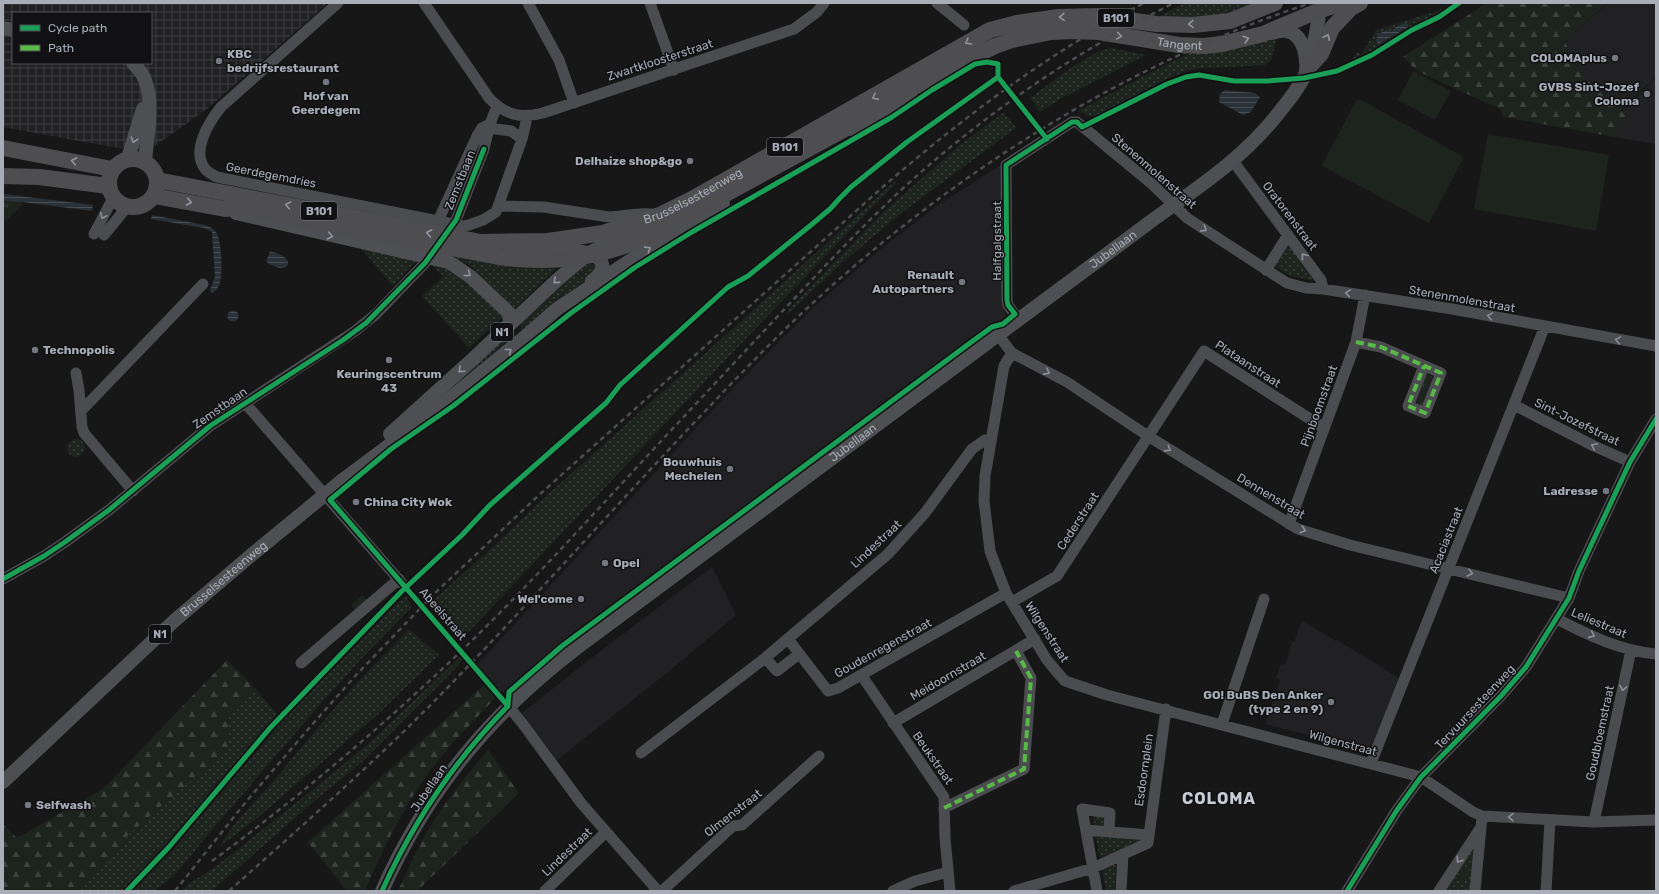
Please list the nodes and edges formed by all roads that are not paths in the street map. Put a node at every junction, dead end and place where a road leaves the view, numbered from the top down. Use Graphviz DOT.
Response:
graph roads {
  1 [pos="338,3"];
  2 [pos="424,3"];
  3 [pos="528,3"];
  4 [pos="650,3"];
  5 [pos="824,3"];
  6 [pos="937,3"];
  7 [pos="1275,3"];
  8 [pos="1342,3"];
  9 [pos="1360,3"];
  10 [pos="1320,7"];
  11 [pos="964,25"];
  12 [pos="1007,33"];
  13 [pos="1263,34"];
  14 [pos="133,64"];
  15 [pos="961,64"];
  16 [pos="674,70"];
  17 [pos="1303,76"];
  18 [pos="148,96"];
  19 [pos="574,103"];
  20 [pos="500,108"];
  21 [pos="526,116"];
  22 [pos="493,126"];
  23 [pos="854,131"];
  24 [pos="522,139"];
  25 [pos="3,148"];
  26 [pos="128,158"];
  27 [pos="145,161"];
  28 [pos="1233,161"];
  29 [pos="1006,165"];
  30 [pos="112,169"];
  31 [pos="3,176"];
  32 [pos="155,188"];
  33 [pos="110,192"];
  34 [pos="1174,205"];
  35 [pos="499,206"];
  36 [pos="128,207"];
  37 [pos="225,209"];
  38 [pos="653,214"];
  39 [pos="456,220"];
  40 [pos="438,221"];
  41 [pos="1288,235"];
  42 [pos="616,240"];
  43 [pos="479,248"];
  44 [pos="590,253"];
  45 [pos="425,263"];
  46 [pos="627,263"];
  47 [pos="1266,270"];
  48 [pos="203,284"];
  49 [pos="1323,289"];
  50 [pos="1365,295"];
  51 [pos="557,309"];
  52 [pos="1019,320"];
  53 [pos="1545,326"];
  54 [pos="507,327"];
  55 [pos="999,336"];
  56 [pos="1356,342"];
  57 [pos="1656,346"];
  58 [pos="1012,353"];
  59 [pos="1424,366"];
  60 [pos="76,373"];
  61 [pos="245,403"];
  62 [pos="1514,405"];
  63 [pos="82,411"];
  64 [pos="419,416"];
  65 [pos="1656,420"];
  66 [pos="1324,428"];
  67 [pos="1148,436"];
  68 [pos="991,442"];
  69 [pos="1630,462"];
  70 [pos="133,491"];
  71 [pos="325,494"];
  72 [pos="1289,524"];
  73 [pos="1449,568"];
  74 [pos="3,578"];
  75 [pos="1009,597"];
  76 [pos="1569,598"];
  77 [pos="1264,599"];
  78 [pos="1557,619"];
  79 [pos="788,639"];
  80 [pos="1035,639"];
  81 [pos="1631,650"];
  82 [pos="1016,651"];
  83 [pos="799,654"];
  84 [pos="1656,654"];
  85 [pos="766,658"];
  86 [pos="301,663"];
  87 [pos="862,676"];
  88 [pos="508,706"];
  89 [pos="1166,709"];
  90 [pos="893,723"];
  91 [pos="1222,724"];
  92 [pos="641,754"];
  93 [pos="819,756"];
  94 [pos="1371,763"];
  95 [pos="1421,777"];
  96 [pos="3,782"];
  97 [pos="944,808"];
  98 [pos="1482,816"];
  99 [pos="1550,820"];
  100 [pos="1656,820"];
  101 [pos="1594,822"];
  102 [pos="1086,830"];
  103 [pos="1480,830"];
  104 [pos="1109,831"];
  105 [pos="606,832"];
  106 [pos="1148,835"];
  107 [pos="1123,854"];
  108 [pos="1093,868"];
  109 [pos="948,872"];
  110 [pos="382,891"];
  111 [pos="546,891"];
  112 [pos="658,891"];
  113 [pos="662,891"];
  114 [pos="893,891"];
  115 [pos="950,891"];
  116 [pos="1014,891"];
  117 [pos="1097,891"];
  118 [pos="1122,891"];
  119 [pos="1347,891"];
  120 [pos="1439,891"];
  121 [pos="1475,891"];
  122 [pos="1546,891"];
  1 -- 40 [label="street, Geerdegemdries"];
  2 -- 20 [label="street"];
  3 -- 19 [label="street"];
  4 -- 16 [label="street"];
  5 -- 16 [label="street, Zwartkloosterstraat"];
  6 -- 11 [label="street"];
  7 -- 12 [label="highway, Tangent / B101, one-way"];
  8 -- 10 [label="highway, Tangent / B101"];
  17 -- 9 [label="highway, one-way"];
  10 -- 13 [label="highway, Tangent / B101"];
  10 -- 17 [label="main road, Jubellaan"];
  12 -- 13 [label="highway, Tangent / B101, one-way"];
  12 -- 15 [label="highway, Brusselsesteenweg / B101"];
  12 -- 38 [label="highway, Brusselsesteenweg / B101, one-way"];
  13 -- 17 [label="main road"];
  14 -- 18 [label="main road"];
  15 -- 23 [label="main road, Brusselsesteenweg / B101"];
  15 -- 43 [label="highway, B101"];
  16 -- 19 [label="street, Zwartkloosterstraat"];
  17 -- 28 [label="main road, Jubellaan"];
  18 -- 26 [label="main road, one-way"];
  18 -- 27 [label="main road"];
  19 -- 21 [label="street, Zwartkloosterstraat"];
  20 -- 21 [label="street, Zwartkloosterstraat"];
  20 -- 22 [label="street, Zemstbaan"];
  21 -- 24 [label="street, Geerdegemdries"];
  22 -- 24 [label="street"];
  22 -- 39 [label="street, Zemstbaan"];
  22 -- 40 [label="street"];
  46 -- 23 [label="main road, Brusselsesteenweg / N1, one-way"];
  24 -- 35 [label="street, Geerdegemdries"];
  30 -- 25 [label="highway, one-way"];
  26 -- 27 [label="highway"];
  26 -- 30 [label="highway"];
  27 -- 32 [label="highway"];
  28 -- 34 [label="main road, Jubellaan"];
  28 -- 41 [label="street, Oratorenstraat"];
  29 -- 34 [label="street, Stenenmolenstraat"];
  29 -- 52 [label="street, Halfgalgstraat"];
  30 -- 33 [label="highway"];
  31 -- 33 [label="highway"];
  32 -- 36 [label="highway"];
  32 -- 37 [label="highway, B101, one-way"];
  43 -- 32 [label="highway, B101, one-way"];
  33 -- 36 [label="highway"];
  33 -- 36 [label="street, one-way"];
  34 -- 47 [label="street, Stenenmolenstraat, one-way"];
  34 -- 52 [label="main road, Jubellaan"];
  35 -- 38 [label="street"];
  35 -- 40 [label="street, Geerdegemdries"];
  37 -- 43 [label="highway, B101"];
  37 -- 54 [label="main road, B101, one-way"];
  38 -- 42 [label="main road, Brusselsesteenweg / N1"];
  38 -- 43 [label="highway, B101"];
  41 -- 47 [label="street"];
  49 -- 41 [label="street, Oratorenstraat, one-way"];
  42 -- 44 [label="main road, Brusselsesteenweg / N1"];
  42 -- 46 [label="main road"];
  43 -- 44 [label="main road"];
  44 -- 51 [label="main road"];
  44 -- 54 [label="main road, Brusselsesteenweg / N1, one-way"];
  45 -- 61 [label="street, Zemstbaan"];
  46 -- 51 [label="main road, Brusselsesteenweg / N1"];
  47 -- 49 [label="street, Stenenmolenstraat"];
  48 -- 63 [label="street"];
  50 -- 49 [label="street, Stenenmolenstraat, one-way"];
  53 -- 50 [label="street, Stenenmolenstraat, one-way"];
  50 -- 56 [label="street, Pijnboomstraat"];
  64 -- 51 [label="main road, Brusselsesteenweg / N1, one-way"];
  52 -- 55 [label="main road, Jubellaan"];
  57 -- 53 [label="street, Stenenmolenstraat, one-way"];
  53 -- 62 [label="street, Acaciastraat"];
  54 -- 64 [label="main road, Brusselsesteenweg / N1, one-way"];
  55 -- 58 [label="street"];
  55 -- 88 [label="main road, Jubellaan"];
  56 -- 59 [label="street"];
  56 -- 66 [label="street, Pijnboomstraat"];
  58 -- 67 [label="street, Dennenstraat, one-way"];
  58 -- 68 [label="street, Wilgenstraat"];
  60 -- 63 [label="street"];
  61 -- 70 [label="street, Zemstbaan"];
  61 -- 71 [label="street"];
  69 -- 62 [label="street, Sint-Jozefstraat, one-way"];
  62 -- 73 [label="street, Acaciastraat"];
  63 -- 70 [label="street"];
  64 -- 71 [label="main road, Brusselsesteenweg / N1"];
  65 -- 69 [label="street, Tervuursesteenweg"];
  66 -- 67 [label="street, Plataanstraat"];
  66 -- 72 [label="street, Pijnboomstraat"];
  67 -- 72 [label="street, Dennenstraat, one-way"];
  67 -- 75 [label="street, Cederstraat"];
  68 -- 75 [label="street, Wilgenstraat"];
  68 -- 79 [label="street, Lindestraat"];
  69 -- 76 [label="street, Tervuursesteenweg"];
  70 -- 74 [label="street, Zemstbaan"];
  71 -- 86 [label="street"];
  71 -- 96 [label="main road, Brusselsesteenweg / N1"];
  72 -- 73 [label="street, Dennenstraat, one-way"];
  73 -- 76 [label="street, Dennenstraat, one-way"];
  73 -- 94 [label="street, Acaciastraat"];
  75 -- 80 [label="street, Wilgenstraat"];
  75 -- 87 [label="street, Goudenregenstraat"];
  76 -- 78 [label="street, Tervuursesteenweg"];
  77 -- 91 [label="street"];
  78 -- 81 [label="street, Leliestraat, one-way"];
  78 -- 95 [label="street, Tervuursesteenweg"];
  79 -- 83 [label="street, Goudenregenstraat"];
  79 -- 85 [label="street, Lindestraat"];
  80 -- 82 [label="street, Meidoornstraat"];
  80 -- 89 [label="street, Wilgenstraat"];
  81 -- 84 [label="street, Leliestraat"];
  81 -- 101 [label="street, Goudbloemstraat, one-way"];
  82 -- 90 [label="street, Meidoornstraat"];
  82 -- 97 [label="street"];
  83 -- 85 [label="street"];
  83 -- 87 [label="street, Goudenregenstraat"];
  85 -- 92 [label="street, Lindestraat"];
  87 -- 90 [label="street, Beukstraat"];
  88 -- 105 [label="street"];
  88 -- 110 [label="main road, Jubellaan"];
  89 -- 91 [label="street, Wilgenstraat"];
  89 -- 106 [label="street, Esdoornplein"];
  90 -- 97 [label="street, Beukstraat"];
  91 -- 94 [label="street, Wilgenstraat"];
  93 -- 113 [label="street, Olmenstraat"];
  94 -- 95 [label="street, Wilgenstraat"];
  95 -- 98 [label="street, Wilgenstraat"];
  95 -- 119 [label="street, Tervuursesteenweg"];
  97 -- 109 [label="street, Beukstraat"];
  99 -- 98 [label="street, one-way"];
  98 -- 103 [label="street"];
  99 -- 101 [label="street"];
  99 -- 122 [label="street"];
  100 -- 101 [label="street"];
  102 -- 104 [label="street"];
  102 -- 104 [label="street"];
  102 -- 108 [label="street"];
  103 -- 120 [label="street, one-way"];
  103 -- 121 [label="street"];
  104 -- 106 [label="street"];
  105 -- 111 [label="street, Lindestraat"];
  105 -- 112 [label="street"];
  106 -- 107 [label="street"];
  107 -- 108 [label="street"];
  107 -- 118 [label="street"];
  108 -- 116 [label="street"];
  108 -- 117 [label="street"];
  109 -- 114 [label="street"];
  109 -- 115 [label="street, Beukstraat"];
}
